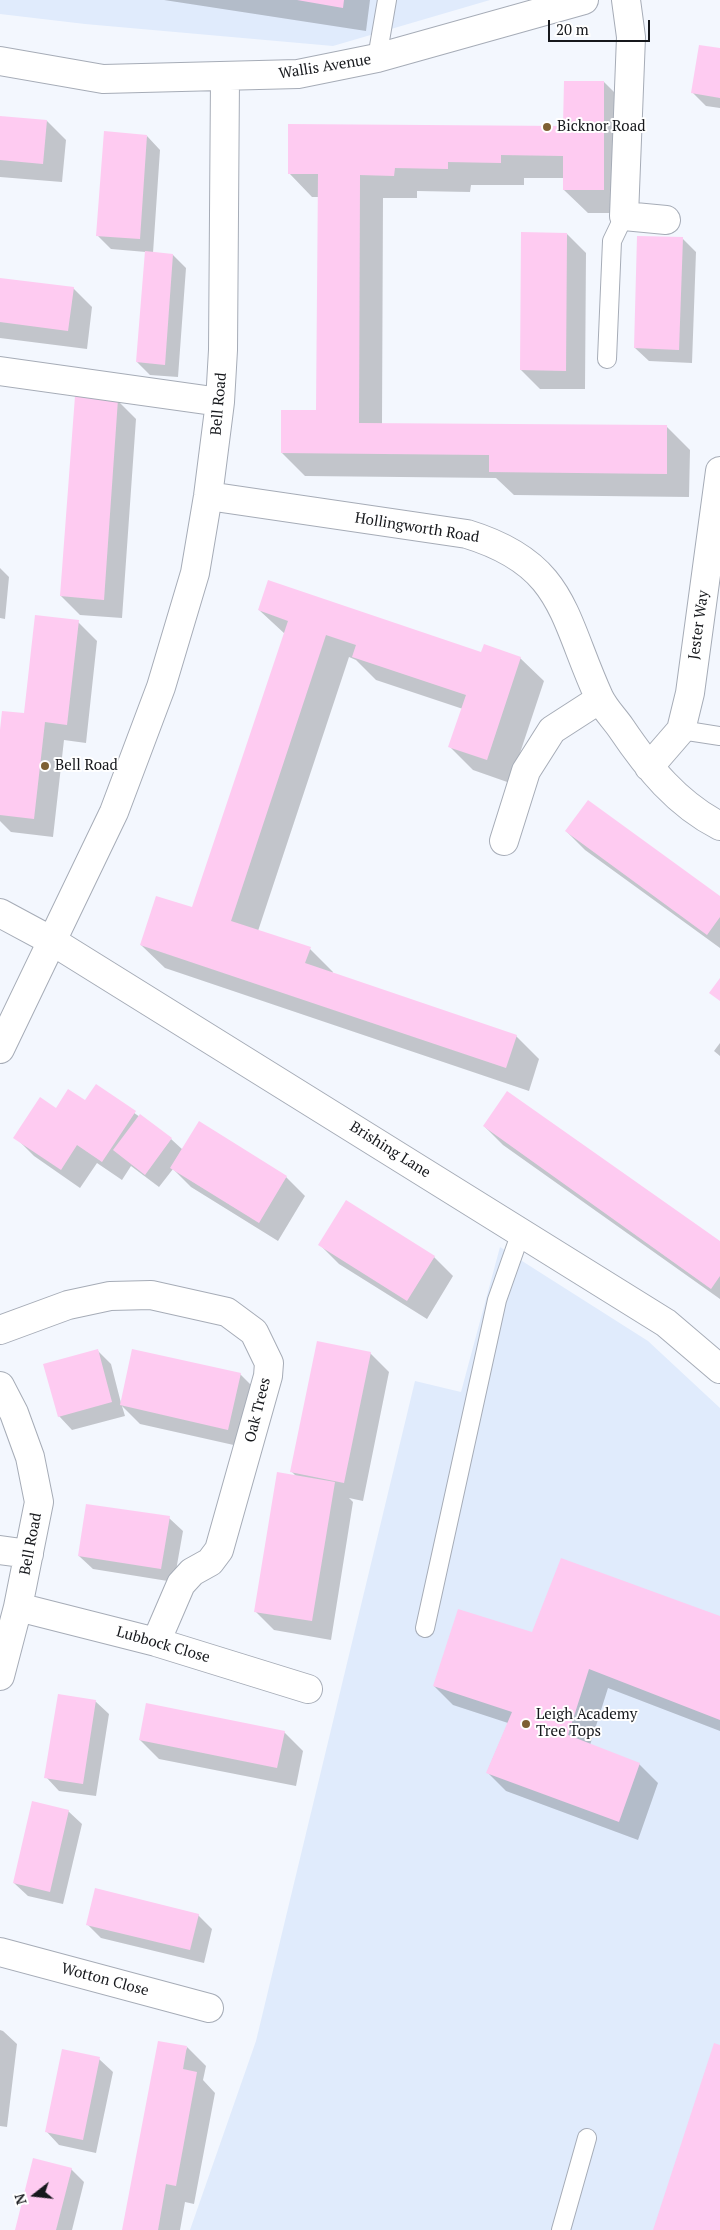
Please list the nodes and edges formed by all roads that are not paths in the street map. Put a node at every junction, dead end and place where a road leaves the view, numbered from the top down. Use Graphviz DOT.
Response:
graph roads {
  1 [pos="388,0"];
  2 [pos="584,0"];
  3 [pos="626,0"];
  4 [pos="377,58"];
  5 [pos="0,61"];
  6 [pos="225,78"];
  7 [pos="624,216"];
  8 [pos="666,220"];
  9 [pos="607,359"];
  10 [pos="0,371"];
  11 [pos="220,402"];
  12 [pos="720,471"];
  13 [pos="208,496"];
  14 [pos="600,699"];
  15 [pos="681,730"];
  16 [pos="720,736"];
  17 [pos="649,767"];
  18 [pos="720,826"];
  19 [pos="504,841"];
  20 [pos="0,913"];
  21 [pos="52,941"];
  22 [pos="0,1049"];
  23 [pos="521,1232"];
  24 [pos="0,1330"];
  25 [pos="720,1369"];
  26 [pos="0,1386"];
  27 [pos="0,1550"];
  28 [pos="29,1554"];
  29 [pos="18,1607"];
  30 [pos="425,1628"];
  31 [pos="156,1642"];
  32 [pos="0,1676"];
  33 [pos="308,1689"];
  34 [pos="0,1952"];
  35 [pos="209,2008"];
  36 [pos="587,2138"];
  37 [pos="561,2230"];
  1 -- 4 [label="lane"];
  2 -- 4 [label="street, Wallis Avenue"];
  3 -- 7 [label="street"];
  4 -- 6 [label="street, Wallis Avenue"];
  5 -- 6 [label="street, Wallis Avenue"];
  6 -- 11 [label="street, Bell Road"];
  7 -- 8 [label="street"];
  7 -- 9 [label="lane"];
  10 -- 11 [label="street"];
  11 -- 13 [label="street, Bell Road"];
  12 -- 15 [label="street, Jester Way"];
  13 -- 14 [label="street, Hollingworth Road"];
  13 -- 21 [label="street, Bell Road"];
  14 -- 17 [label="street, Hollingworth Road"];
  14 -- 19 [label="street"];
  15 -- 16 [label="lane"];
  15 -- 17 [label="street, Jester Way"];
  17 -- 18 [label="street, Hollingworth Road"];
  20 -- 21 [label="street, Brishing Lane"];
  21 -- 22 [label="street, Bell Road"];
  21 -- 23 [label="street, Brishing Lane"];
  23 -- 25 [label="street, Brishing Lane"];
  23 -- 30 [label="lane"];
  24 -- 31 [label="street, Oak Trees"];
  26 -- 28 [label="street, Bell Road"];
  27 -- 28 [label="street"];
  28 -- 29 [label="street, Bell Road"];
  29 -- 31 [label="street, Lubbock Close"];
  29 -- 32 [label="street, Bell Road"];
  31 -- 33 [label="street, Lubbock Close"];
  34 -- 35 [label="street, Wotton Close"];
  36 -- 37 [label="lane"];
}
